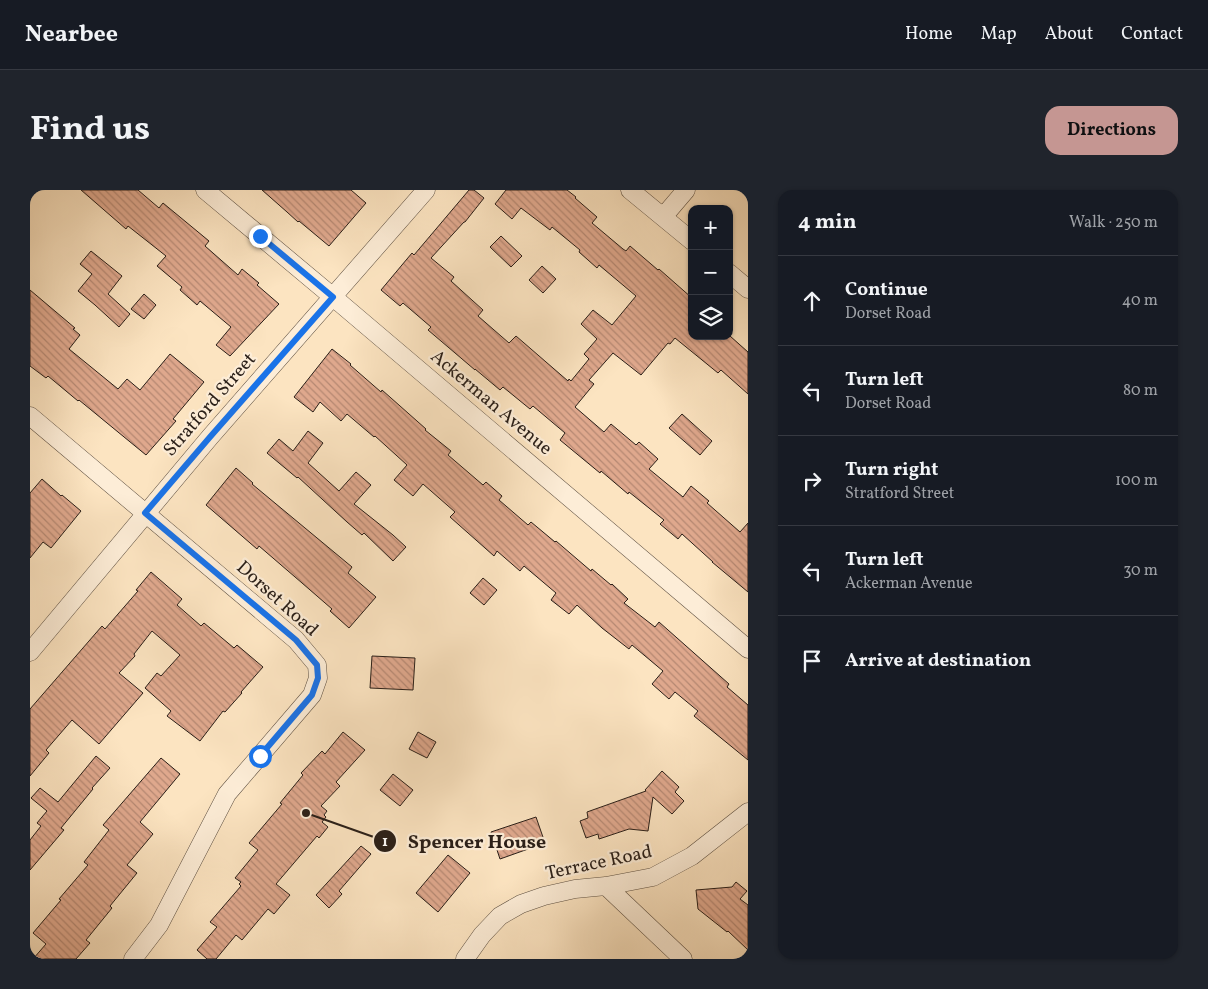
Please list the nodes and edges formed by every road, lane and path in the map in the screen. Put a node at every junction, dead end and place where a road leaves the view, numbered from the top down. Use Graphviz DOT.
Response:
graph roads {
  1 [pos="205,190"];
  2 [pos="426,190"];
  3 [pos="630,190"];
  4 [pos="686,190"];
  5 [pos="663,217"];
  6 [pos="688,239"];
  7 [pos="733,276"];
  8 [pos="748,289"];
  9 [pos="333,297"];
  10 [pos="30,416"];
  11 [pos="145,513"];
  12 [pos="748,649"];
  13 [pos="30,652"];
  14 [pos="748,812"];
  15 [pos="606,886"];
  16 [pos="133,959"];
  17 [pos="465,959"];
  18 [pos="683,959"];
  1 -- 9 [label="street, Ackerman Avenue"];
  2 -- 9 [label="street, Stratford Street"];
  3 -- 5 [label="street"];
  4 -- 5 [label="street"];
  5 -- 6 [label="street"];
  7 -- 8 [label="street"];
  9 -- 11 [label="street, Stratford Street"];
  9 -- 12 [label="street, Ackerman Avenue"];
  10 -- 11 [label="street, Dorset Road"];
  11 -- 13 [label="street, Stratford Street"];
  11 -- 16 [label="street, Dorset Road"];
  14 -- 15 [label="street, Terrace Road"];
  15 -- 17 [label="street, Terrace Road"];
  15 -- 18 [label="street"];
}
